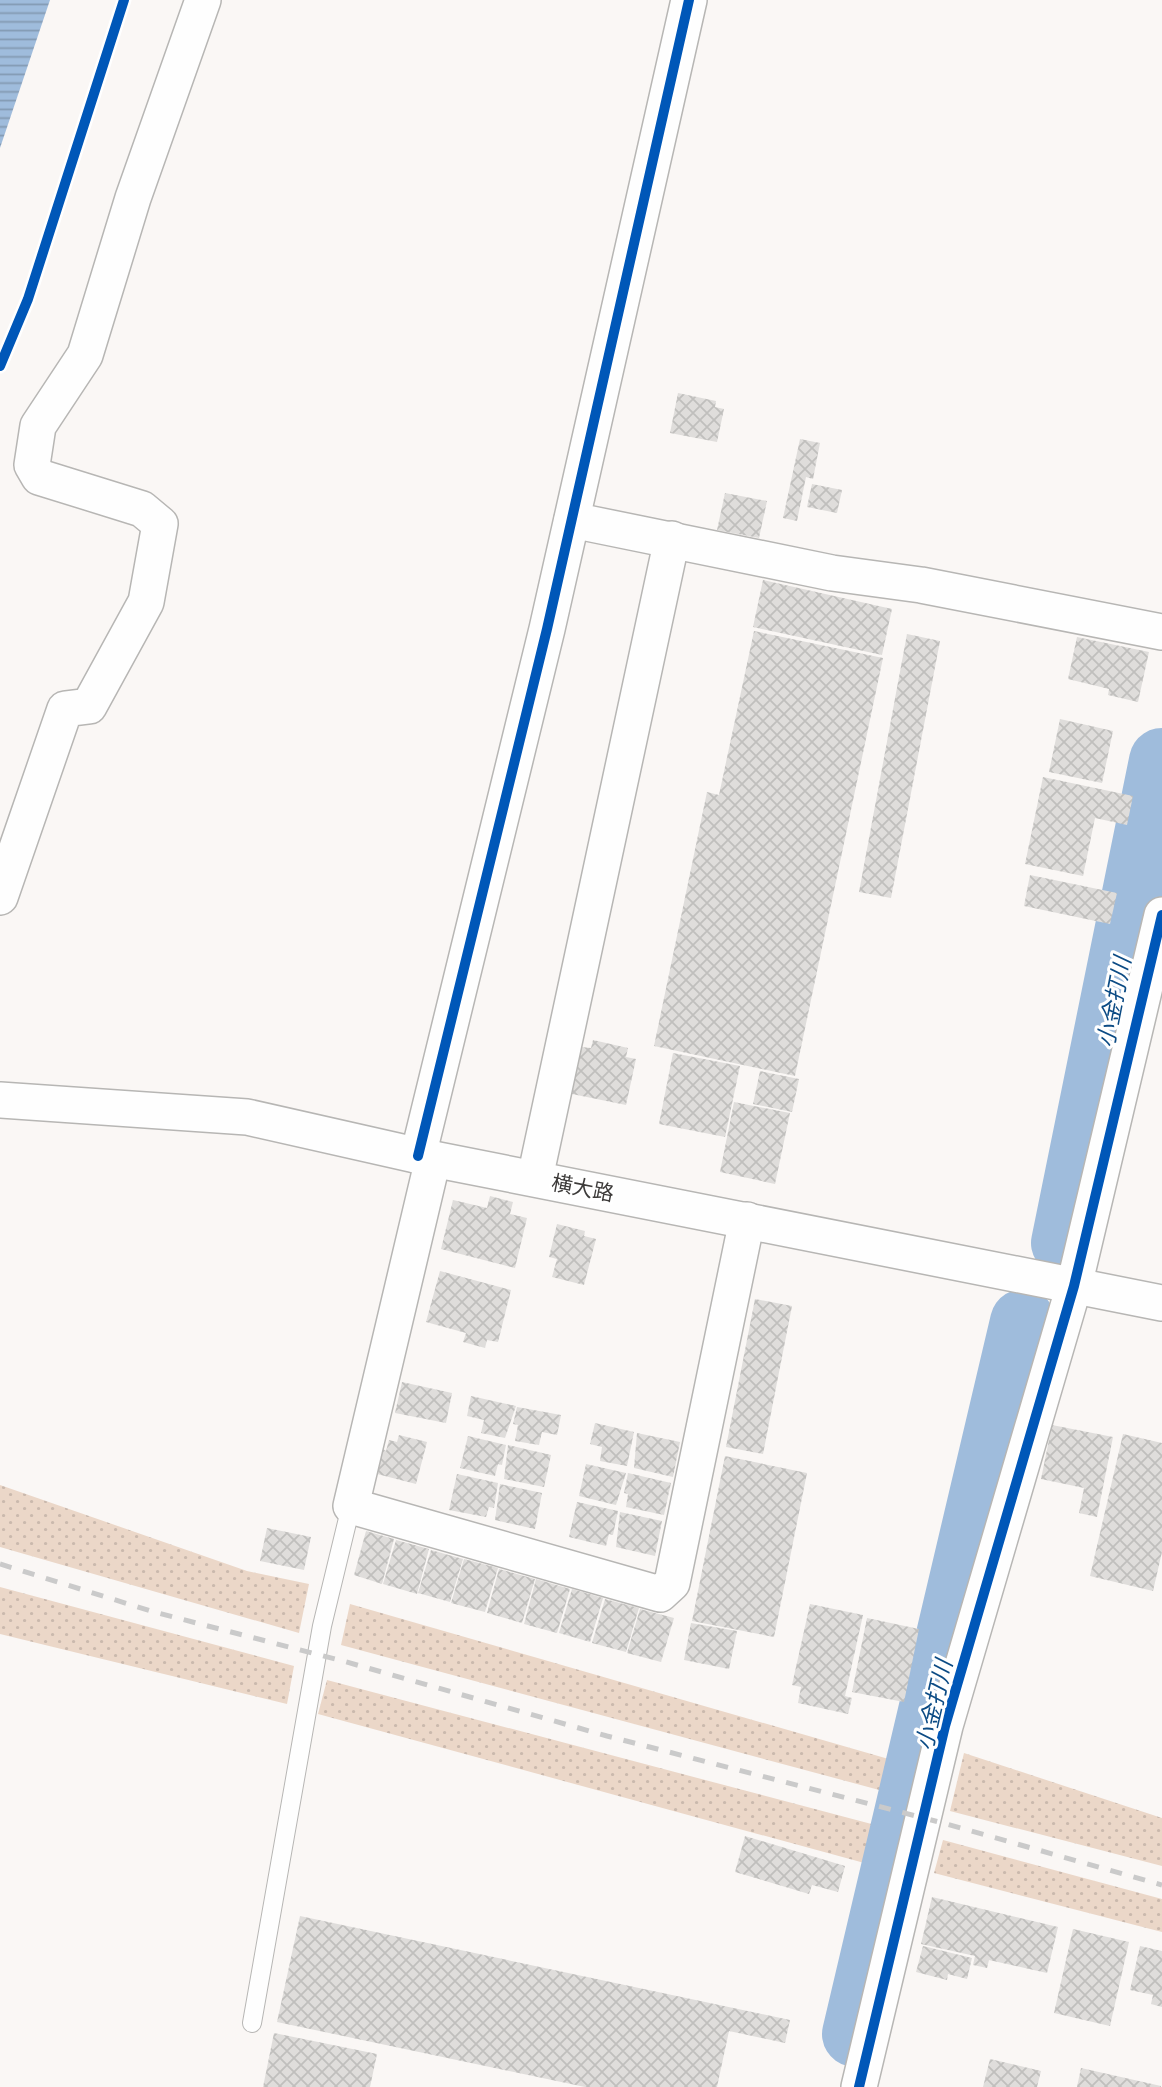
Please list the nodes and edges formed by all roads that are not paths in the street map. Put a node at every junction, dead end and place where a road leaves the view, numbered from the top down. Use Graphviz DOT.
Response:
graph roads {
  1 [pos="202,0"];
  2 [pos="688,0"];
  3 [pos="572,520"];
  4 [pos="672,539"];
  5 [pos="1162,632"];
  6 [pos="0,897"];
  7 [pos="1162,915"];
  8 [pos="0,1100"];
  9 [pos="425,1157"];
  10 [pos="536,1178"];
  11 [pos="747,1220"];
  12 [pos="1074,1286"];
  13 [pos="1162,1303"];
  14 [pos="351,1506"];
  15 [pos="252,2023"];
  16 [pos="859,2087"];
  1 -- 6 [label="street"];
  2 -- 3 [label="street"];
  3 -- 4 [label="street"];
  3 -- 9 [label="street"];
  4 -- 5 [label="street"];
  4 -- 10 [label="street"];
  7 -- 12 [label="street"];
  8 -- 9 [label="street, 横大路"];
  9 -- 10 [label="street, 横大路"];
  9 -- 14 [label="street"];
  10 -- 11 [label="street, 横大路"];
  11 -- 12 [label="street, 横大路"];
  11 -- 14 [label="street"];
  12 -- 13 [label="street, 横大路"];
  12 -- 16 [label="street"];
  14 -- 15 [label="lane"];
}
